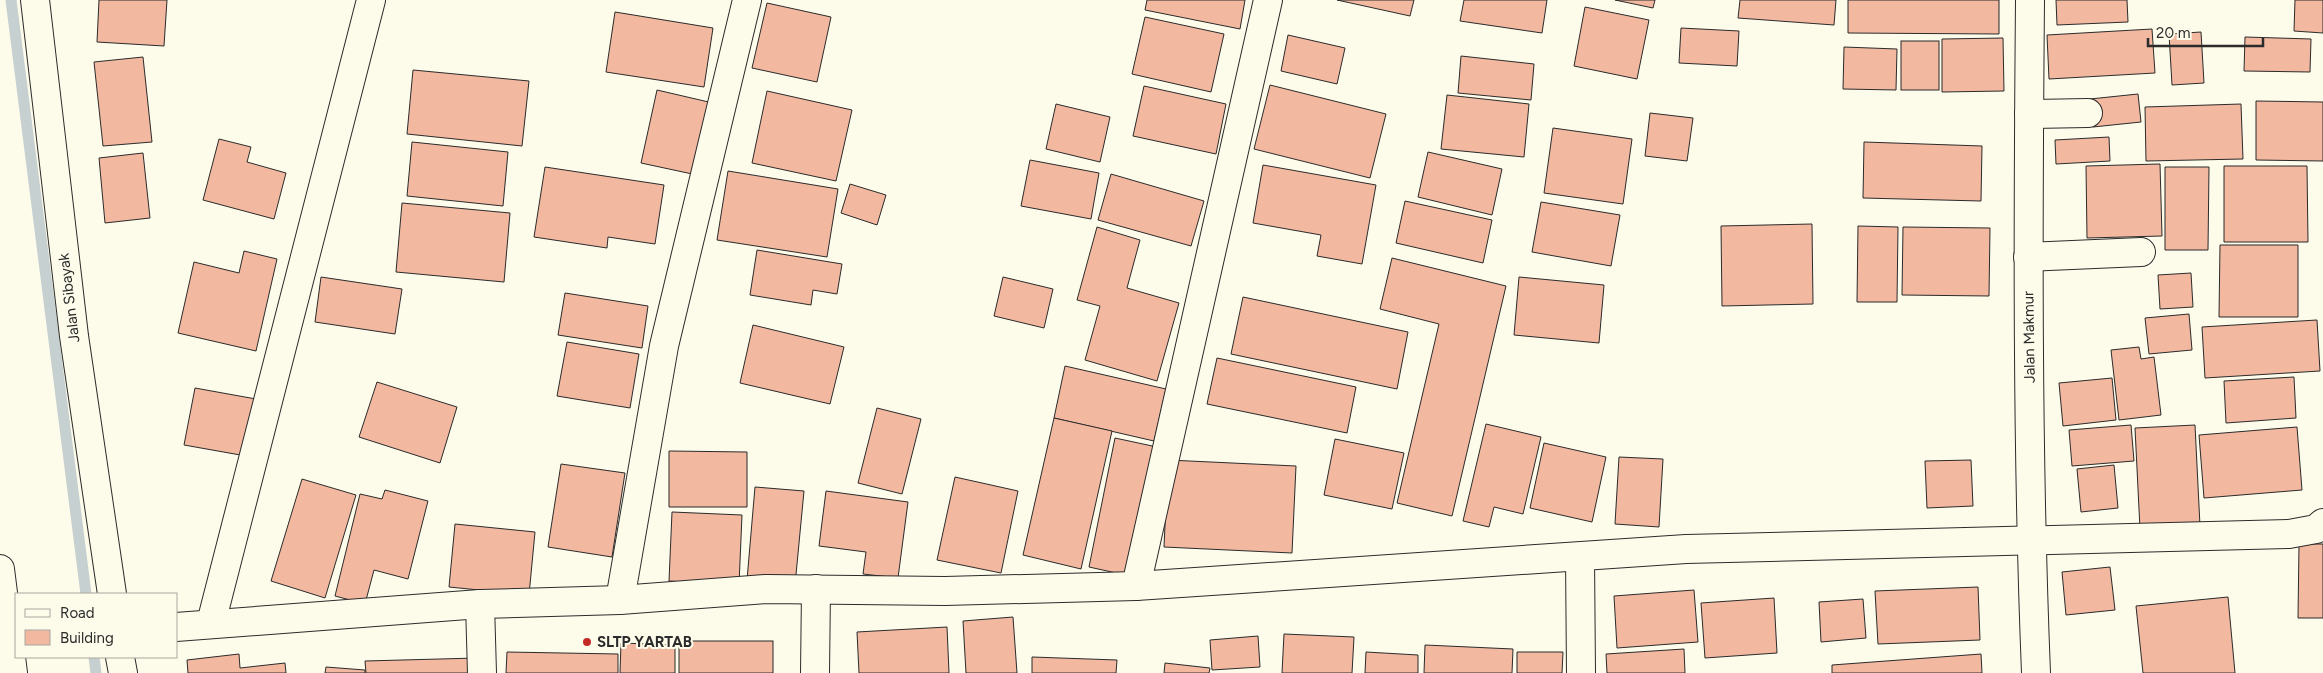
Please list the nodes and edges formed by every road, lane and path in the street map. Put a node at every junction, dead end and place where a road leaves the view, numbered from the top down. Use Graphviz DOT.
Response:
graph roads {
  1 [pos="35,0"];
  2 [pos="371,0"];
  3 [pos="747,0"];
  4 [pos="1268,0"];
  5 [pos="2030,0"];
  6 [pos="2088,112"];
  7 [pos="2029,114"];
  8 [pos="2141,252"];
  9 [pos="2028,257"];
  10 [pos="2323,523"];
  11 [pos="2031,540"];
  12 [pos="1580,557"];
  13 [pos="0,569"];
  14 [pos="1136,586"];
  15 [pos="816,590"];
  16 [pos="112,593"];
  17 [pos="620,600"];
  18 [pos="480,604"];
  19 [pos="211,623"];
  20 [pos="178,627"];
  21 [pos="120,658"];
  22 [pos="13,673"];
  23 [pos="123,673"];
  24 [pos="482,673"];
  25 [pos="815,673"];
  26 [pos="1581,673"];
  27 [pos="2036,673"];
  1 -- 16 [label="street, Jalan Sibayak"];
  2 -- 19 [label="street"];
  3 -- 17 [label="street"];
  4 -- 14 [label="street"];
  5 -- 7 [label="street, Jalan Makmur"];
  6 -- 7 [label="street"];
  7 -- 9 [label="street, Jalan Makmur"];
  8 -- 9 [label="street"];
  9 -- 11 [label="street, Jalan Makmur"];
  10 -- 11 [label="street"];
  11 -- 12 [label="street"];
  11 -- 27 [label="street, Jalan Makmur"];
  12 -- 14 [label="street"];
  12 -- 26 [label="street"];
  13 -- 22 [label="street"];
  14 -- 15 [label="street"];
  15 -- 17 [label="street"];
  15 -- 25 [label="street"];
  17 -- 18 [label="street"];
  18 -- 19 [label="street"];
  18 -- 24 [label="street"];
  19 -- 20 [label="street"];
  21 -- 23 [label="street"];
}
